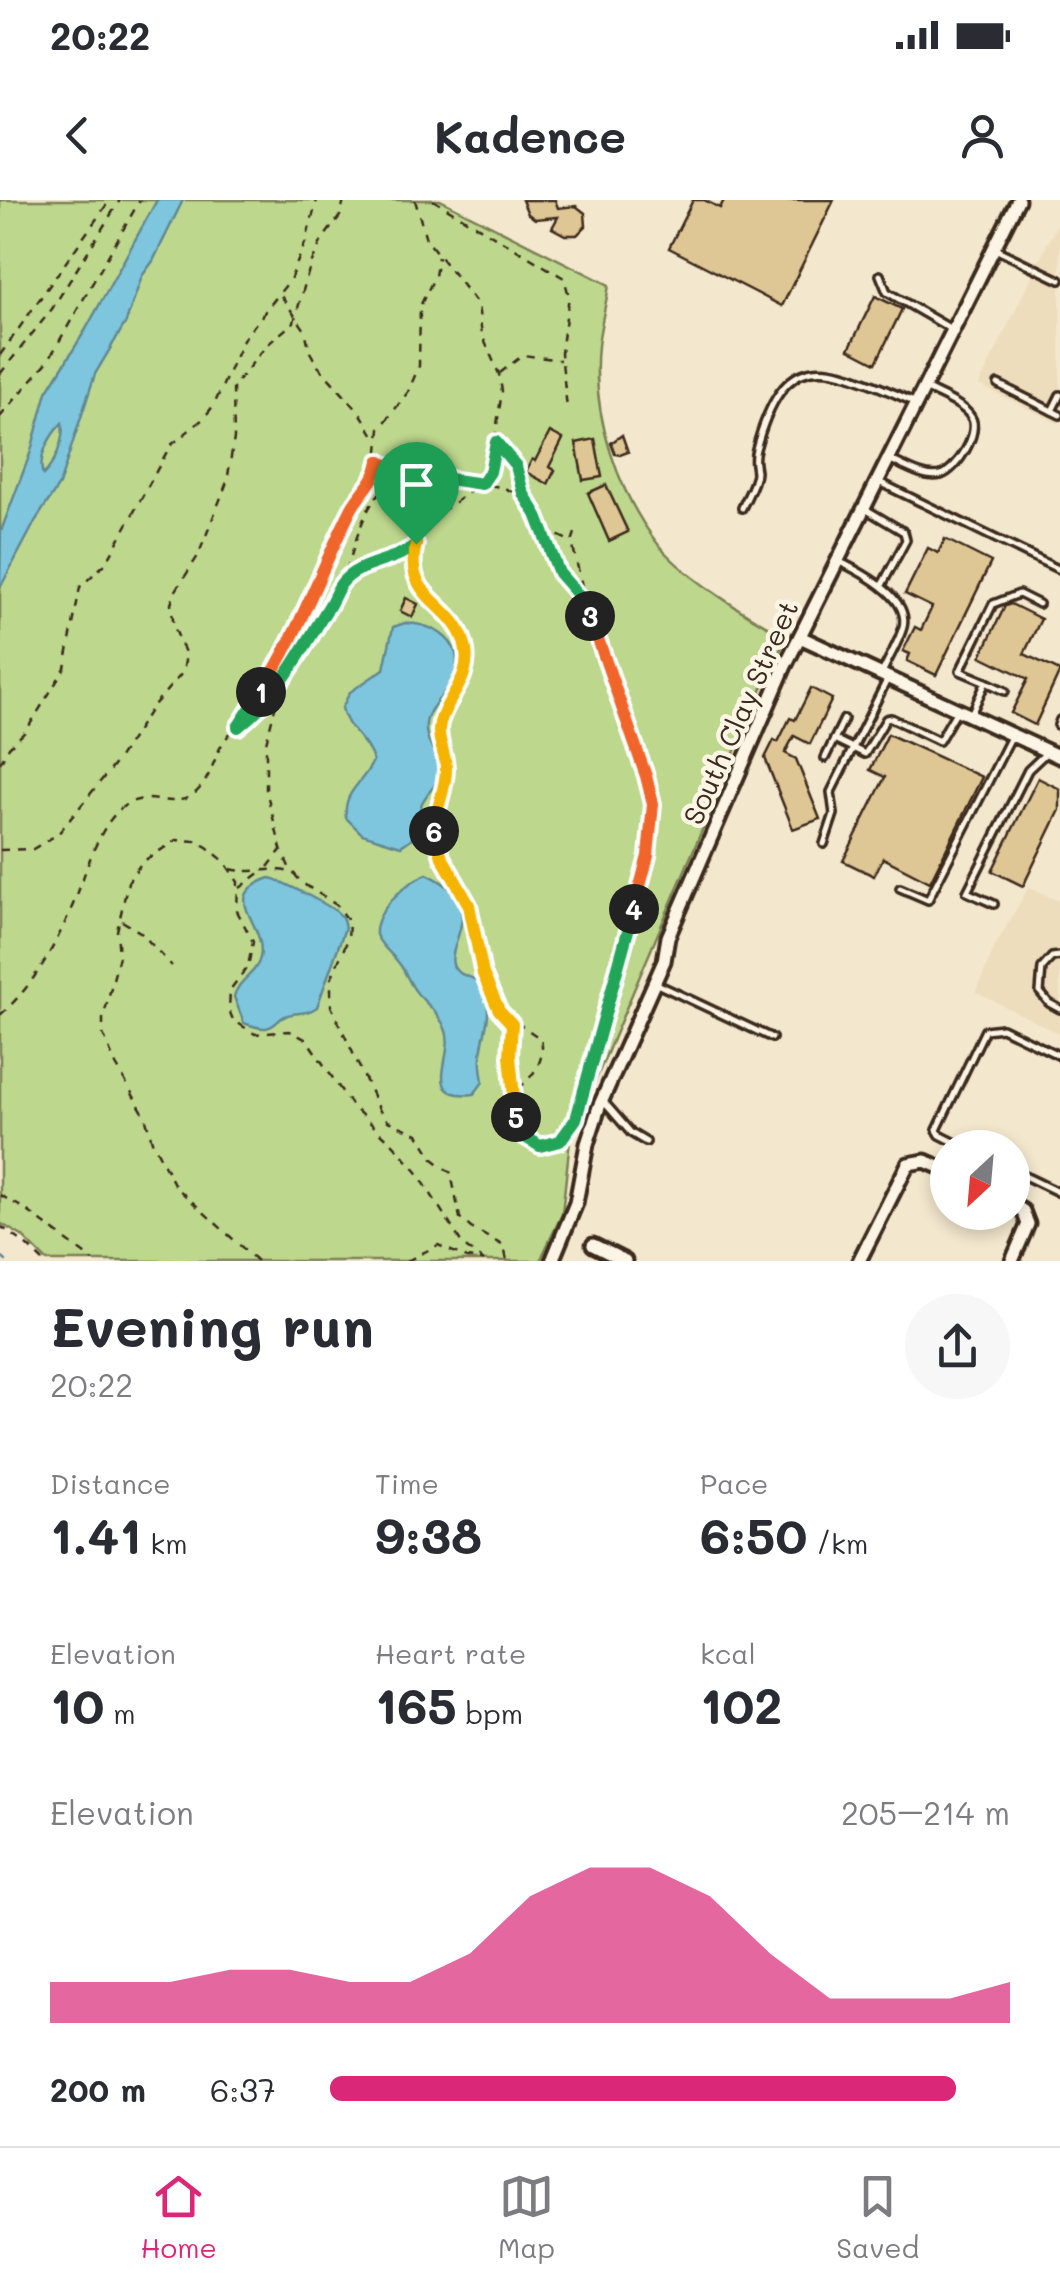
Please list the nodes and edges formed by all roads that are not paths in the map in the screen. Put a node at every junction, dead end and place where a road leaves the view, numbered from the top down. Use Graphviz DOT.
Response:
graph roads {
  1 [pos="1018,200"];
  2 [pos="994,248"];
  3 [pos="880,275"];
  4 [pos="1060,280"];
  5 [pos="954,330"];
  6 [pos="998,384"];
  7 [pos="925,388"];
  8 [pos="1060,395"];
  9 [pos="917,403"];
  10 [pos="1052,411"];
  11 [pos="1060,415"];
  12 [pos="890,459"];
  13 [pos="878,482"];
  14 [pos="742,508"];
  15 [pos="864,509"];
  16 [pos="838,561"];
  17 [pos="1060,570"];
  18 [pos="882,585"];
  19 [pos="1039,604"];
  20 [pos="800,636"];
  21 [pos="885,676"];
  22 [pos="986,682"];
  23 [pos="1005,691"];
  24 [pos="958,709"];
  25 [pos="970,715"];
  26 [pos="844,719"];
  27 [pos="1012,734"];
  28 [pos="834,740"];
  29 [pos="853,748"];
  30 [pos="1054,754"];
  31 [pos="825,758"];
  32 [pos="824,844"];
  33 [pos="900,888"];
  34 [pos="994,904"];
  35 [pos="1060,956"];
  36 [pos="654,983"];
  37 [pos="1060,1008"];
  38 [pos="772,1038"];
  39 [pos="1060,1056"];
  40 [pos="602,1100"];
  41 [pos="936,1130"];
  42 [pos="646,1142"];
  43 [pos="930,1163"];
  44 [pos="1030,1179"];
  45 [pos="1060,1193"];
  46 [pos="1027,1230"];
  47 [pos="592,1245"];
  48 [pos="552,1261"];
  49 [pos="625,1261"];
  50 [pos="859,1261"];
  51 [pos="1012,1261"];
  1 -- 2 [label="street, South Clay Street"];
  2 -- 4 [label="lane"];
  2 -- 5 [label="street, South Clay Street"];
  3 -- 5 [label="lane"];
  5 -- 7 [label="street, South Clay Street"];
  6 -- 10 [label="lane"];
  7 -- 9 [label="street, South Clay Street"];
  7 -- 12 [label="lane"];
  8 -- 10 [label="lane"];
  9 -- 12 [label="street, South Clay Street"];
  9 -- 14 [label="lane"];
  10 -- 11 [label="lane"];
  12 -- 13 [label="street, South Clay Street"];
  13 -- 15 [label="street, South Clay Street"];
  13 -- 17 [label="lane"];
  15 -- 16 [label="street, South Clay Street"];
  15 -- 18 [label="lane"];
  16 -- 18 [label="lane"];
  16 -- 20 [label="street, South Clay Street"];
  18 -- 21 [label="lane"];
  19 -- 22 [label="lane"];
  20 -- 21 [label="street"];
  20 -- 36 [label="street, South Clay Street"];
  21 -- 24 [label="street"];
  21 -- 29 [label="lane"];
  22 -- 23 [label="lane"];
  22 -- 25 [label="lane"];
  24 -- 25 [label="street"];
  24 -- 29 [label="lane"];
  25 -- 27 [label="street"];
  26 -- 28 [label="lane"];
  27 -- 30 [label="street"];
  27 -- 33 [label="lane"];
  28 -- 29 [label="lane"];
  28 -- 31 [label="lane"];
  29 -- 32 [label="lane"];
  30 -- 34 [label="lane"];
  35 -- 37 [label="lane"];
  36 -- 38 [label="lane"];
  36 -- 40 [label="street, South Clay Street"];
  39 -- 41 [label="lane"];
  40 -- 42 [label="lane"];
  40 -- 48 [label="street, South Clay Street"];
  43 -- 50 [label="street"];
  44 -- 45 [label="lane"];
  46 -- 51 [label="street"];
  47 -- 49 [label="street"];
}
